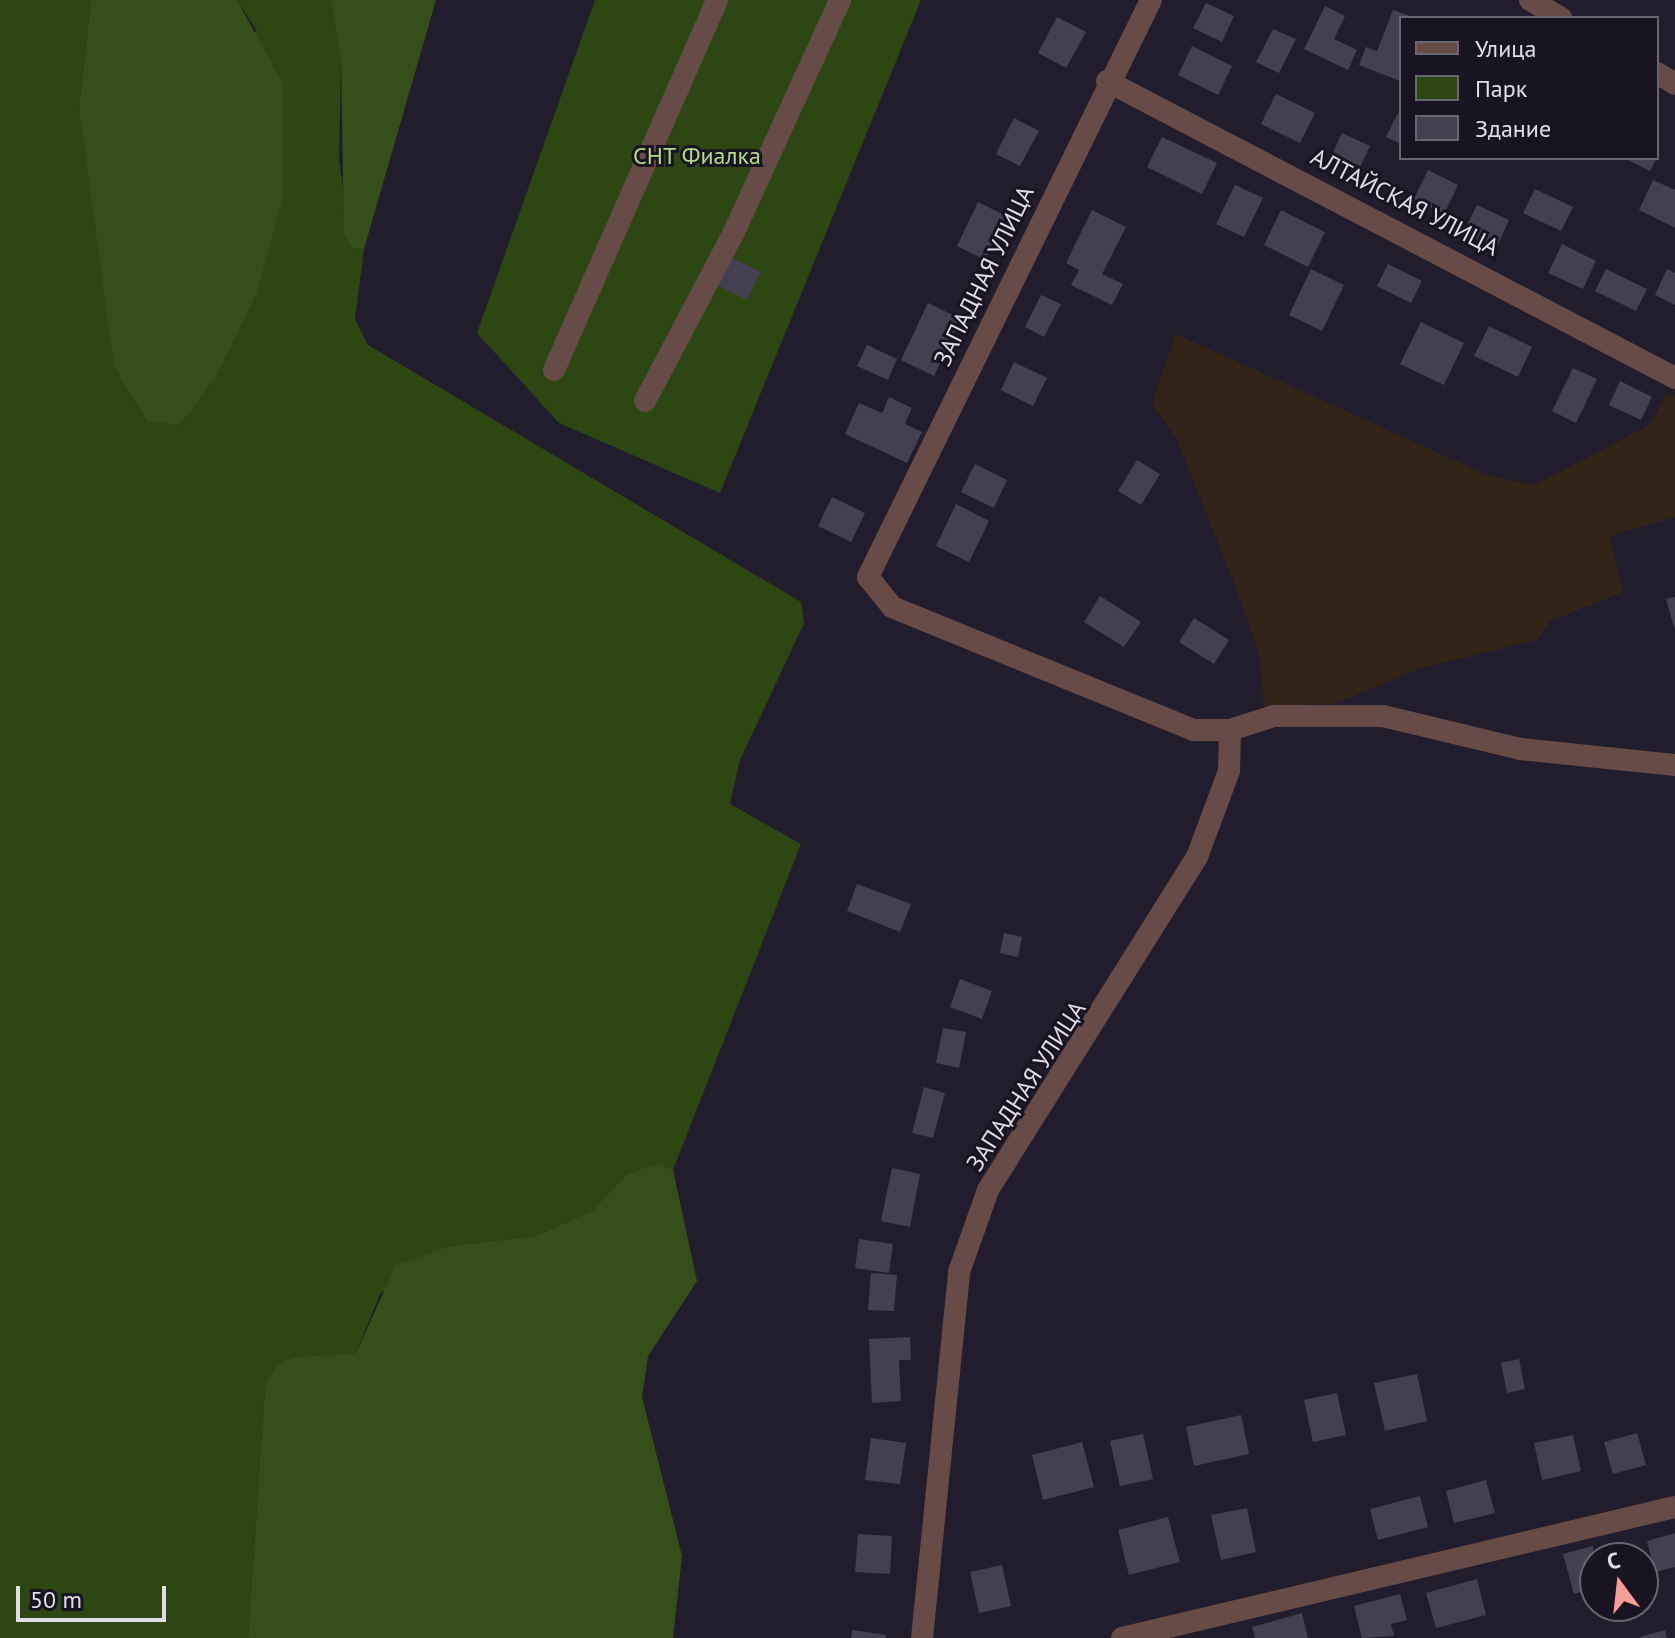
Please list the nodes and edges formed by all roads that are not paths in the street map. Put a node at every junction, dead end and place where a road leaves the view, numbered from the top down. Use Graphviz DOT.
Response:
graph roads {
  1 [pos="717,0"];
  2 [pos="840,0"];
  3 [pos="1151,0"];
  4 [pos="1530,0"];
  5 [pos="1558,16"];
  6 [pos="1107,81"];
  7 [pos="554,370"];
  8 [pos="1675,378"];
  9 [pos="645,401"];
  10 [pos="1230,730"];
  11 [pos="1675,765"];
  12 [pos="1675,1507"];
  13 [pos="922,1638"];
  14 [pos="1122,1638"];
  1 -- 7 [label="street"];
  2 -- 9 [label="street"];
  3 -- 6 [label="street, ЗАПАДНАЯ УЛИЦА"];
  4 -- 5 [label="street"];
  6 -- 8 [label="street, АЛТАЙСКАЯ УЛИЦА"];
  6 -- 10 [label="street, ЗАПАДНАЯ УЛИЦА"];
  10 -- 11 [label="street"];
  10 -- 13 [label="street, ЗАПАДНАЯ УЛИЦА"];
  12 -- 14 [label="street"];
}
